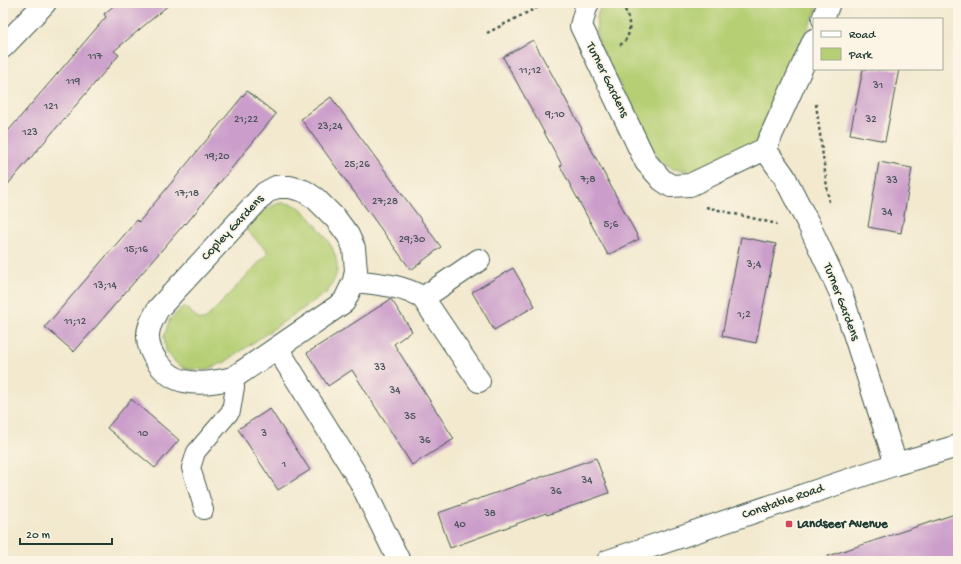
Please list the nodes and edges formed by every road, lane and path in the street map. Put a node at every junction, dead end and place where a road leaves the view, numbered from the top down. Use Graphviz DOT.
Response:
graph roads {
  1 [pos="45,3"];
  2 [pos="546,3"];
  3 [pos="588,3"];
  4 [pos="622,3"];
  5 [pos="829,3"];
  6 [pos="823,18"];
  7 [pos="487,33"];
  8 [pos="813,42"];
  9 [pos="3,47"];
  10 [pos="598,60"];
  11 [pos="815,99"];
  12 [pos="765,149"];
  13 [pos="703,207"];
  14 [pos="830,209"];
  15 [pos="809,225"];
  16 [pos="479,260"];
  17 [pos="354,281"];
  18 [pos="423,298"];
  19 [pos="277,348"];
  20 [pos="233,378"];
  21 [pos="479,381"];
  22 [pos="958,446"];
  23 [pos="896,464"];
  24 [pos="204,510"];
  25 [pos="399,561"];
  26 [pos="608,561"];
  1 -- 9 [label="street"];
  2 -- 7 [label="path"];
  3 -- 10 [label="street, Turner Gardens"];
  4 -- 10 [label="path"];
  5 -- 6 [label="street"];
  8 -- 12 [label="street"];
  10 -- 12 [label="street, Turner Gardens"];
  11 -- 14 [label="path"];
  12 -- 15 [label="street, Turner Gardens"];
  13 -- 15 [label="path"];
  15 -- 23 [label="street, Turner Gardens"];
  16 -- 18 [label="street"];
  17 -- 18 [label="street"];
  17 -- 19 [label="street, Copley Gardens"];
  17 -- 20 [label="street, Copley Gardens"];
  18 -- 21 [label="street"];
  19 -- 20 [label="street, Copley Gardens"];
  19 -- 25 [label="street"];
  20 -- 24 [label="lane"];
  22 -- 23 [label="street, Constable Road"];
  23 -- 26 [label="street, Constable Road"];
}
